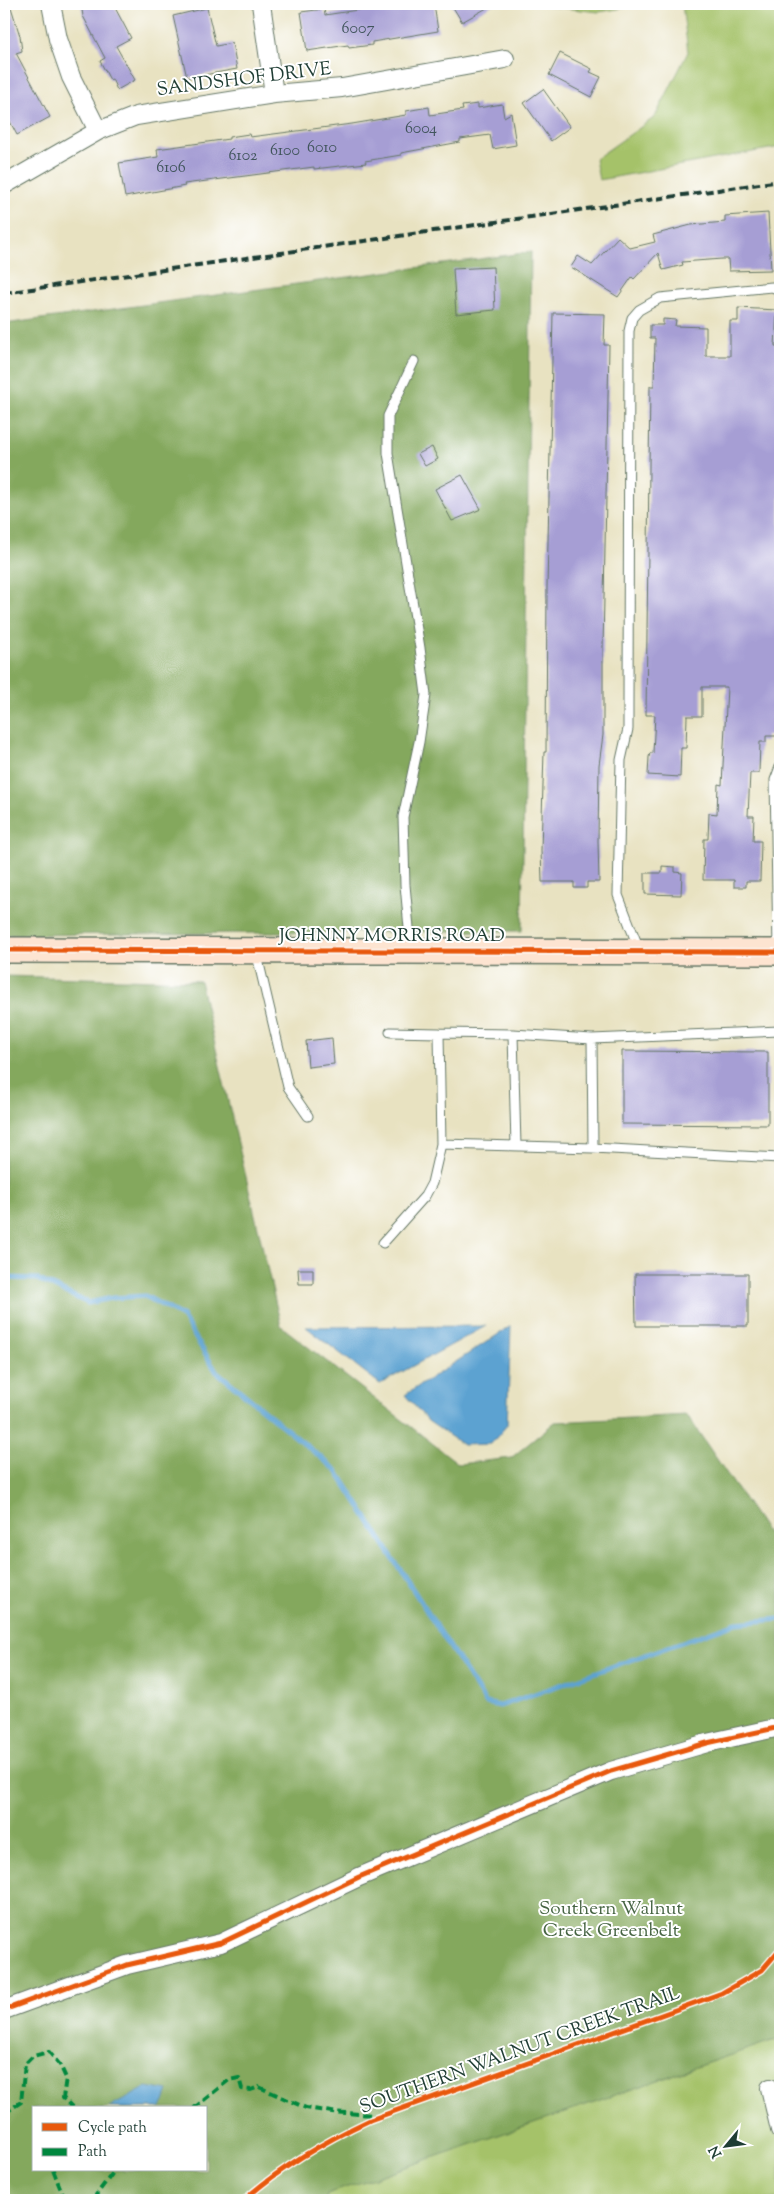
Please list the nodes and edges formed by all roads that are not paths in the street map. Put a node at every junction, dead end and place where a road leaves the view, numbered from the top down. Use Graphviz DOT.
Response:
graph roads {
  1 [pos="51,4"];
  2 [pos="261,4"];
  3 [pos="506,59"];
  4 [pos="274,94"];
  5 [pos="98,131"];
  6 [pos="4,185"];
  7 [pos="780,290"];
  8 [pos="414,361"];
  9 [pos="780,767"];
  10 [pos="4,950"];
  11 [pos="256,951"];
  12 [pos="411,951"];
  13 [pos="640,952"];
  14 [pos="779,952"];
  15 [pos="780,1030"];
  16 [pos="390,1032"];
  17 [pos="439,1034"];
  18 [pos="513,1034"];
  19 [pos="592,1039"];
  20 [pos="308,1116"];
  21 [pos="441,1144"];
  22 [pos="516,1146"];
  23 [pos="593,1148"];
  24 [pos="780,1158"];
  25 [pos="382,1243"];
  26 [pos="780,1727"];
  27 [pos="4,2010"];
  28 [pos="770,2088"];
  29 [pos="780,2130"];
  1 -- 5 [label="street"];
  2 -- 4 [label="street"];
  3 -- 4 [label="street, SANDSHOF DRIVE"];
  4 -- 5 [label="street, SANDSHOF DRIVE"];
  5 -- 6 [label="street, SANDSHOF DRIVE"];
  7 -- 13 [label="lane"];
  8 -- 12 [label="lane"];
  9 -- 14 [label="lane"];
  10 -- 11 [label="street, JOHNNY MORRIS ROAD"];
  11 -- 12 [label="street, JOHNNY MORRIS ROAD"];
  11 -- 20 [label="lane"];
  12 -- 13 [label="street, JOHNNY MORRIS ROAD"];
  13 -- 14 [label="street, JOHNNY MORRIS ROAD"];
  15 -- 19 [label="lane"];
  16 -- 17 [label="lane"];
  17 -- 18 [label="lane"];
  17 -- 21 [label="lane"];
  18 -- 19 [label="lane"];
  18 -- 22 [label="lane"];
  19 -- 23 [label="lane"];
  21 -- 22 [label="lane"];
  21 -- 25 [label="lane"];
  22 -- 23 [label="lane"];
  23 -- 24 [label="lane"];
  26 -- 27 [label="street"];
  28 -- 29 [label="street"];
}
